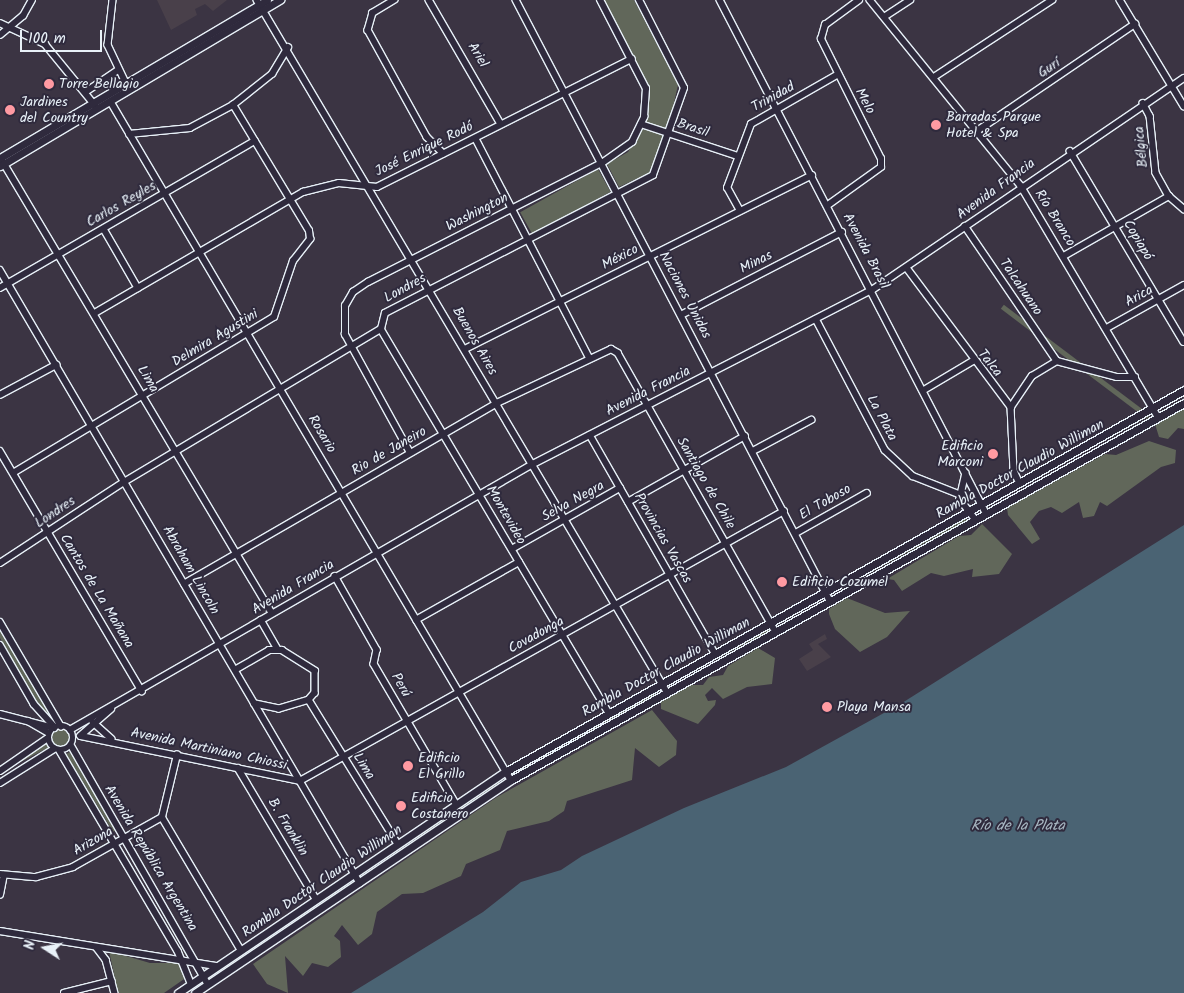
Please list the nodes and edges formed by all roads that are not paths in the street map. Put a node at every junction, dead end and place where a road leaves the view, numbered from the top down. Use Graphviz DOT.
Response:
graph roads {
  1 [pos="32,0"];
  2 [pos="113,0"];
  3 [pos="267,0"];
  4 [pos="280,0"];
  5 [pos="429,0"];
  6 [pos="516,0"];
  7 [pos="600,0"];
  8 [pos="639,0"];
  9 [pos="720,0"];
  10 [pos="859,0"];
  11 [pos="870,0"];
  12 [pos="910,0"];
  13 [pos="1052,0"];
  14 [pos="1120,0"];
  15 [pos="392,1"];
  16 [pos="261,4"];
  17 [pos="884,18"];
  18 [pos="0,23"];
  19 [pos="1134,24"];
  20 [pos="12,27"];
  21 [pos="0,35"];
  22 [pos="288,47"];
  23 [pos="632,59"];
  24 [pos="118,70"];
  25 [pos="837,75"];
  26 [pos="934,78"];
  27 [pos="1184,78"];
  28 [pos="1171,85"];
  29 [pos="128,86"];
  30 [pos="87,91"];
  31 [pos="564,92"];
  32 [pos="111,102"];
  33 [pos="1143,103"];
  34 [pos="96,106"];
  35 [pos="233,106"];
  36 [pos="1184,106"];
  37 [pos="777,109"];
  38 [pos="501,124"];
  39 [pos="641,124"];
  40 [pos="978,131"];
  41 [pos="130,134"];
  42 [pos="671,134"];
  43 [pos="476,138"];
  44 [pos="255,141"];
  45 [pos="1070,152"];
  46 [pos="443,153"];
  47 [pos="738,156"];
  48 [pos="1,161"];
  49 [pos="602,163"];
  50 [pos="812,175"];
  51 [pos="1021,186"];
  52 [pos="371,188"];
  53 [pos="165,193"];
  54 [pos="618,193"];
  55 [pos="1169,196"];
  56 [pos="290,199"];
  57 [pos="828,205"];
  58 [pos="512,208"];
  59 [pos="1184,209"];
  60 [pos="740,211"];
  61 [pos="965,226"];
  62 [pos="1115,226"];
  63 [pos="104,229"];
  64 [pos="842,232"];
  65 [pos="528,239"];
  66 [pos="200,252"];
  67 [pos="59,255"];
  68 [pos="650,256"];
  69 [pos="1064,256"];
  70 [pos="412,259"];
  71 [pos="907,268"];
  72 [pos="0,270"];
  73 [pos="8,284"];
  74 [pos="1184,285"];
  75 [pos="0,288"];
  76 [pos="138,288"];
  77 [pos="430,288"];
  78 [pos="872,290"];
  79 [pos="1159,299"];
  80 [pos="560,302"];
  81 [pos="94,313"];
  82 [pos="682,315"];
  83 [pos="816,319"];
  84 [pos="1107,328"];
  85 [pos="381,329"];
  86 [pos="248,334"];
  87 [pos="1184,342"];
  88 [pos="352,346"];
  89 [pos="466,349"];
  90 [pos="611,349"];
  91 [pos="589,358"];
  92 [pos="1057,360"];
  93 [pos="973,361"];
  94 [pos="56,365"];
  95 [pos="711,372"];
  96 [pos="1135,377"];
  97 [pos="281,389"];
  98 [pos="924,390"];
  99 [pos="1184,390"];
  100 [pos="0,395"];
  101 [pos="144,396"];
  102 [pos="497,403"];
  103 [pos="1184,403"];
  104 [pos="647,405"];
  105 [pos="1011,407"];
  106 [pos="1153,408"];
  107 [pos="1159,418"];
  108 [pos="811,420"];
  109 [pos="92,426"];
  110 [pos="445,433"];
  111 [pos="590,435"];
  112 [pos="745,436"];
  113 [pos="177,450"];
  114 [pos="0,451"];
  115 [pos="753,451"];
  116 [pos="410,453"];
  117 [pos="533,464"];
  118 [pos="684,470"];
  119 [pos="13,473"];
  120 [pos="966,473"];
  121 [pos="124,482"];
  122 [pos="1020,484"];
  123 [pos="620,488"];
  124 [pos="964,489"];
  125 [pos="976,489"];
  126 [pos="867,492"];
  127 [pos="342,493"];
  128 [pos="480,494"];
  129 [pos="961,495"];
  130 [pos="628,502"];
  131 [pos="984,503"];
  132 [pos="784,511"];
  133 [pos="967,512"];
  134 [pos="986,513"];
  135 [pos="566,519"];
  136 [pos="975,519"];
  137 [pos="47,531"];
  138 [pos="796,533"];
  139 [pos="726,544"];
  140 [pos="512,549"];
  141 [pos="377,552"];
  142 [pos="238,553"];
  143 [pos="519,562"];
  144 [pos="0,563"];
  145 [pos="670,575"];
  146 [pos="335,576"];
  147 [pos="184,584"];
  148 [pos="825,591"];
  149 [pos="830,601"];
  150 [pos="616,605"];
  151 [pos="272,614"];
  152 [pos="261,620"];
  153 [pos="416,620"];
  154 [pos="0,622"];
  155 [pos="771,622"];
  156 [pos="776,632"];
  157 [pos="562,635"];
  158 [pos="0,644"];
  159 [pos="220,644"];
  160 [pos="278,650"];
  161 [pos="716,653"];
  162 [pos="235,670"];
  163 [pos="662,683"];
  164 [pos="142,691"];
  165 [pos="459,692"];
  166 [pos="667,692"];
  167 [pos="310,700"];
  168 [pos="255,704"];
  169 [pos="112,708"];
  170 [pos="609,713"];
  171 [pos="0,714"];
  172 [pos="27,720"];
  173 [pos="408,721"];
  174 [pos="87,722"];
  175 [pos="96,724"];
  176 [pos="57,727"];
  177 [pos="70,730"];
  178 [pos="49,736"];
  179 [pos="81,736"];
  180 [pos="114,741"];
  181 [pos="72,743"];
  182 [pos="57,750"];
  183 [pos="177,755"];
  184 [pos="344,757"];
  185 [pos="238,768"];
  186 [pos="0,771"];
  187 [pos="505,772"];
  188 [pos="511,780"];
  189 [pos="300,781"];
  190 [pos="0,783"];
  191 [pos="456,804"];
  192 [pos="162,817"];
  193 [pos="124,838"];
  194 [pos="115,843"];
  195 [pos="398,844"];
  196 [pos="355,874"];
  197 [pos="2,875"];
  198 [pos="360,883"];
  199 [pos="0,895"];
  200 [pos="316,899"];
  201 [pos="0,931"];
  202 [pos="97,948"];
  203 [pos="242,950"];
  204 [pos="182,959"];
  205 [pos="199,964"];
  206 [pos="217,966"];
  207 [pos="206,974"];
  208 [pos="112,981"];
  209 [pos="191,984"];
  210 [pos="208,984"];
  211 [pos="64,993"];
  212 [pos="115,993"];
  213 [pos="178,993"];
  214 [pos="195,993"];
  1 -- 20 [label="street"];
  2 -- 24 [label="street"];
  3 -- 16 [label="main road"];
  4 -- 16 [label="main road"];
  5 -- 38 [label="street, Ariel"];
  6 -- 31 [label="street, Naciones Unidas"];
  7 -- 23 [label="street, Washington"];
  8 -- 42 [label="street, Londres"];
  9 -- 37 [label="street, Avenida Brasil"];
  10 -- 25 [label="street, Melo"];
  11 -- 17 [label="street, Río Branco"];
  12 -- 17 [label="street"];
  13 -- 26 [label="street"];
  14 -- 19 [label="street"];
  15 -- 46 [label="street"];
  16 -- 22 [label="street, Buenos Aires"];
  16 -- 29 [label="main road"];
  17 -- 26 [label="street, Río Branco"];
  18 -- 20 [label="street"];
  19 -- 28 [label="street"];
  19 -- 40 [label="street, Gurí"];
  20 -- 21 [label="street"];
  20 -- 30 [label="street"];
  22 -- 35 [label="street"];
  22 -- 52 [label="street, Buenos Aires"];
  23 -- 31 [label="street, José Enrique Rodó"];
  23 -- 39 [label="street, Washington"];
  24 -- 29 [label="street"];
  24 -- 30 [label="street"];
  25 -- 37 [label="street, Trinidad"];
  25 -- 57 [label="street, Melo"];
  26 -- 40 [label="street, Río Branco"];
  27 -- 28 [label="street, Avenida Francia"];
  28 -- 33 [label="street, Avenida Francia"];
  28 -- 36 [label="street"];
  29 -- 32 [label="main road"];
  29 -- 34 [label="main road"];
  30 -- 34 [label="street"];
  31 -- 38 [label="street, José Enrique Rodó"];
  31 -- 49 [label="street, Naciones Unidas"];
  32 -- 34 [label="main road"];
  32 -- 41 [label="street, Rosario"];
  33 -- 45 [label="street, Avenida Francia"];
  33 -- 55 [label="street, Bélgica"];
  34 -- 48 [label="main road"];
  35 -- 41 [label="street"];
  35 -- 44 [label="street, Delmira Agustini"];
  37 -- 47 [label="street, Trinidad"];
  37 -- 50 [label="street, Avenida Brasil"];
  38 -- 43 [label="street, José Enrique Rodó"];
  39 -- 42 [label="street, Brasil"];
  39 -- 49 [label="street, Washington"];
  40 -- 51 [label="street, Río Branco"];
  41 -- 53 [label="street, Rosario"];
  42 -- 47 [label="street, Brasil"];
  42 -- 54 [label="street, Londres"];
  43 -- 46 [label="street, José Enrique Rodó"];
  43 -- 58 [label="street"];
  44 -- 53 [label="street, Carlos Reyles"];
  44 -- 56 [label="street, Delmira Agustini"];
  45 -- 51 [label="street, Avenida Francia"];
  45 -- 62 [label="street, Copiapó"];
  46 -- 52 [label="street, José Enrique Rodó"];
  47 -- 60 [label="street, Trinidad"];
  48 -- 67 [label="street, Lima"];
  49 -- 54 [label="street, Naciones Unidas"];
  49 -- 58 [label="street, Washington"];
  50 -- 57 [label="street, Avenida Brasil"];
  50 -- 60 [label="street, México"];
  51 -- 61 [label="street, Avenida Francia"];
  51 -- 69 [label="street, Río Branco"];
  52 -- 56 [label="street, José Enrique Rodó"];
  52 -- 70 [label="street, Buenos Aires"];
  53 -- 63 [label="street, Carlos Reyles"];
  53 -- 66 [label="street, Rosario"];
  54 -- 65 [label="street, Londres"];
  54 -- 68 [label="street, Naciones Unidas"];
  55 -- 59 [label="street, Bélgica"];
  55 -- 62 [label="street"];
  56 -- 66 [label="street, José Enrique Rodó"];
  56 -- 86 [label="street, Delmira Agustini"];
  57 -- 64 [label="street, Avenida Brasil"];
  58 -- 65 [label="street"];
  58 -- 70 [label="street, Washington"];
  60 -- 68 [label="street, México"];
  61 -- 71 [label="street, Avenida Francia"];
  61 -- 92 [label="street, Talcahuano"];
  62 -- 69 [label="street"];
  62 -- 79 [label="street, Copiapó"];
  63 -- 67 [label="street, Carlos Reyles"];
  63 -- 76 [label="street"];
  64 -- 78 [label="street, Avenida Brasil"];
  64 -- 82 [label="street, Minas"];
  65 -- 77 [label="street, Londres"];
  65 -- 80 [label="street"];
  66 -- 76 [label="street, José Enrique Rodó"];
  66 -- 86 [label="street, Rosario"];
  67 -- 73 [label="street, Carlos Reyles"];
  67 -- 81 [label="street, Lima"];
  68 -- 80 [label="street, México"];
  68 -- 82 [label="street, Naciones Unidas"];
  69 -- 84 [label="street, Río Branco"];
  70 -- 77 [label="street, Buenos Aires"];
  70 -- 88 [label="street, Washington"];
  71 -- 78 [label="street, Avenida Francia"];
  71 -- 93 [label="street, Talca"];
  72 -- 73 [label="street, Abraham Lincoln"];
  73 -- 75 [label="street, Carlos Reyles"];
  73 -- 94 [label="street, Abraham Lincoln"];
  74 -- 79 [label="street, Arica"];
  76 -- 81 [label="street, José Enrique Rodó"];
  77 -- 85 [label="street, Londres"];
  77 -- 89 [label="street, Buenos Aires"];
  78 -- 83 [label="street, Avenida Francia"];
  78 -- 98 [label="street, Avenida Brasil"];
  79 -- 84 [label="street, Arica"];
  79 -- 87 [label="street, Copiapó"];
  80 -- 89 [label="street, México"];
  80 -- 91 [label="street"];
  81 -- 101 [label="street, Lima"];
  82 -- 95 [label="street, Naciones Unidas"];
  83 -- 95 [label="street, Avenida Francia"];
  83 -- 129 [label="street, La Plata"];
  84 -- 96 [label="street, Río Branco"];
  85 -- 88 [label="street, Londres"];
  85 -- 110 [label="street, Montevideo"];
  86 -- 97 [label="street, Rosario"];
  86 -- 101 [label="street, Delmira Agustini"];
  88 -- 97 [label="street, Londres"];
  88 -- 116 [label="street, Washington"];
  89 -- 102 [label="street, Buenos Aires"];
  90 -- 91 [label="street, Rio de Janeiro"];
  90 -- 104 [label="street, Santiago de Chile"];
  91 -- 102 [label="street, Rio de Janeiro"];
  92 -- 96 [label="street"];
  92 -- 105 [label="street"];
  93 -- 98 [label="street"];
  93 -- 105 [label="street, Talca"];
  94 -- 100 [label="street"];
  94 -- 109 [label="street, Abraham Lincoln"];
  95 -- 104 [label="street, Avenida Francia"];
  95 -- 112 [label="street, Naciones Unidas"];
  96 -- 106 [label="street, Río Branco"];
  97 -- 113 [label="street, Londres"];
  97 -- 127 [label="street, Rosario"];
  98 -- 120 [label="street, Avenida Brasil"];
  99 -- 106 [label="main road, Rambla Doctor Claudio Williman"];
  101 -- 109 [label="street, Delmira Agustini"];
  101 -- 113 [label="street, Lima"];
  102 -- 110 [label="street, Rio de Janeiro"];
  102 -- 117 [label="street, Buenos Aires"];
  103 -- 107 [label="main road, Rambla Doctor Claudio Williman"];
  104 -- 111 [label="street, Avenida Francia"];
  104 -- 118 [label="street, Santiago de Chile"];
  105 -- 122 [label="street"];
  106 -- 107 [label="street, Río Branco"];
  106 -- 122 [label="main road, Rambla Doctor Claudio Williman"];
  107 -- 134 [label="main road, Rambla Doctor Claudio Williman"];
  108 -- 115 [label="street"];
  109 -- 119 [label="street, Delmira Agustini"];
  109 -- 121 [label="street, Abraham Lincoln"];
  110 -- 116 [label="street, Rio de Janeiro"];
  110 -- 128 [label="street, Montevideo"];
  111 -- 117 [label="street, Avenida Francia"];
  111 -- 123 [label="street, Provincias Vascas"];
  112 -- 115 [label="street, Naciones Unidas"];
  112 -- 118 [label="street"];
  113 -- 121 [label="street, Londres"];
  113 -- 142 [label="street, Lima"];
  114 -- 119 [label="street, Cantos de La Mañana"];
  115 -- 132 [label="street, Naciones Unidas"];
  116 -- 127 [label="street, Rio de Janeiro"];
  117 -- 128 [label="street, Avenida Francia"];
  117 -- 135 [label="street, Buenos Aires"];
  118 -- 130 [label="street"];
  118 -- 139 [label="street, Santiago de Chile"];
  119 -- 137 [label="street, Cantos de La Mañana"];
  120 -- 124 [label="street"];
  120 -- 125 [label="street, Avenida Brasil"];
  121 -- 137 [label="street, Londres"];
  121 -- 147 [label="street, Abraham Lincoln"];
  122 -- 131 [label="main road, Rambla Doctor Claudio Williman"];
  123 -- 130 [label="street, Provincias Vascas"];
  123 -- 135 [label="street, Selva Negra"];
  124 -- 125 [label="street"];
  124 -- 129 [label="street"];
  125 -- 131 [label="street, Avenida Brasil"];
  126 -- 138 [label="street, El Toboso"];
  127 -- 141 [label="street, Rosario"];
  127 -- 142 [label="street, Rio de Janeiro"];
  128 -- 140 [label="street, Montevideo"];
  128 -- 141 [label="street, Avenida Francia"];
  129 -- 133 [label="street"];
  130 -- 145 [label="street, Provincias Vascas"];
  131 -- 133 [label="main road, Rambla Doctor Claudio Williman"];
  131 -- 134 [label="street, Avenida Brasil"];
  132 -- 138 [label="street, Naciones Unidas"];
  132 -- 139 [label="street, Covadonga"];
  133 -- 136 [label="street"];
  133 -- 148 [label="main road, Rambla Doctor Claudio Williman"];
  134 -- 136 [label="main road, Rambla Doctor Claudio Williman"];
  135 -- 140 [label="street, Selva Negra"];
  135 -- 150 [label="street, Buenos Aires"];
  136 -- 149 [label="main road, Rambla Doctor Claudio Williman"];
  137 -- 144 [label="street, Londres"];
  137 -- 164 [label="street, Cantos de La Mañana"];
  138 -- 148 [label="street, Naciones Unidas"];
  139 -- 145 [label="street, Covadonga"];
  139 -- 155 [label="street, Santiago de Chile"];
  140 -- 143 [label="street, Montevideo"];
  141 -- 146 [label="street, Avenida Francia"];
  141 -- 153 [label="street, Rosario"];
  142 -- 147 [label="street, Rio de Janeiro"];
  142 -- 151 [label="street, Lima"];
  143 -- 153 [label="street"];
  143 -- 157 [label="street, Montevideo"];
  145 -- 150 [label="street, Covadonga"];
  145 -- 161 [label="street, Provincias Vascas"];
  146 -- 151 [label="street, Avenida Francia"];
  146 -- 173 [label="street, Perú"];
  147 -- 159 [label="street, Abraham Lincoln"];
  148 -- 149 [label="street, Naciones Unidas"];
  148 -- 155 [label="main road, Rambla Doctor Claudio Williman"];
  149 -- 156 [label="main road, Rambla Doctor Claudio Williman"];
  150 -- 157 [label="street, Covadonga"];
  150 -- 163 [label="street, Buenos Aires"];
  151 -- 152 [label="street, Avenida Francia"];
  152 -- 159 [label="street, Avenida Francia"];
  152 -- 160 [label="street"];
  153 -- 165 [label="street, Rosario"];
  154 -- 176 [label="street"];
  155 -- 156 [label="street, Santiago de Chile"];
  155 -- 161 [label="main road, Rambla Doctor Claudio Williman"];
  156 -- 166 [label="main road, Rambla Doctor Claudio Williman"];
  157 -- 165 [label="street, Covadonga"];
  157 -- 170 [label="street, Montevideo"];
  158 -- 176 [label="street"];
  159 -- 162 [label="street, Abraham Lincoln"];
  159 -- 164 [label="street, Avenida Francia"];
  160 -- 162 [label="street"];
  160 -- 167 [label="street"];
  161 -- 163 [label="main road, Rambla Doctor Claudio Williman"];
  162 -- 168 [label="street, Abraham Lincoln"];
  163 -- 166 [label="street, Buenos Aires"];
  163 -- 170 [label="main road, Rambla Doctor Claudio Williman"];
  164 -- 169 [label="street, Avenida Francia"];
  165 -- 173 [label="street, Covadonga"];
  165 -- 187 [label="street, Rosario"];
  166 -- 188 [label="main road, Rambla Doctor Claudio Williman"];
  167 -- 168 [label="street"];
  167 -- 184 [label="street, Lima"];
  168 -- 189 [label="street, Abraham Lincoln"];
  169 -- 174 [label="street, Avenida Francia"];
  169 -- 175 [label="street, Avenida Francia"];
  170 -- 187 [label="main road, Rambla Doctor Claudio Williman"];
  171 -- 172 [label="street"];
  172 -- 176 [label="street"];
  172 -- 178 [label="street"];
  173 -- 184 [label="street, Covadonga"];
  173 -- 191 [label="street, Perú"];
  174 -- 175 [label="street"];
  174 -- 177 [label="street, Avenida Francia"];
  175 -- 179 [label="street, Avenida Francia"];
  175 -- 180 [label="street, Avenida Martiniano Chiossi"];
  176 -- 177 [label="street"];
  176 -- 178 [label="street"];
  177 -- 181 [label="street, Avenida República Argentina"];
  178 -- 182 [label="street, Avenida República Argentina"];
  178 -- 186 [label="street"];
  179 -- 180 [label="street, Avenida Martiniano Chiossi"];
  179 -- 181 [label="street, Avenida Francia"];
  180 -- 183 [label="street, Avenida Martiniano Chiossi"];
  181 -- 182 [label="street, Avenida Francia"];
  181 -- 193 [label="street, Avenida República Argentina"];
  182 -- 190 [label="street"];
  182 -- 194 [label="street, Avenida República Argentina"];
  183 -- 185 [label="street, Avenida Martiniano Chiossi"];
  183 -- 192 [label="street"];
  184 -- 189 [label="street, Covadonga"];
  184 -- 195 [label="street, Lima"];
  185 -- 189 [label="street, Avenida Martiniano Chiossi"];
  185 -- 200 [label="street, B. Franklin"];
  187 -- 188 [label="street, Rosario"];
  187 -- 191 [label="main road, Rambla Doctor Claudio Williman"];
  188 -- 198 [label="main road, Rambla Doctor Claudio Williman"];
  189 -- 196 [label="street, Abraham Lincoln"];
  191 -- 195 [label="main road, Rambla Doctor Claudio Williman"];
  192 -- 193 [label="street, Arizona"];
  192 -- 203 [label="street"];
  193 -- 194 [label="street, Arizona"];
  193 -- 205 [label="street, Avenida República Argentina"];
  194 -- 197 [label="street, Arizona"];
  194 -- 204 [label="street, Avenida República Argentina"];
  195 -- 196 [label="main road, Rambla Doctor Claudio Williman"];
  196 -- 198 [label="street, Abraham Lincoln"];
  196 -- 200 [label="main road, Rambla Doctor Claudio Williman"];
  197 -- 199 [label="street"];
  198 -- 210 [label="main road, Rambla Doctor Claudio Williman"];
  200 -- 203 [label="main road, Rambla Doctor Claudio Williman"];
  201 -- 202 [label="street"];
  202 -- 204 [label="street"];
  202 -- 208 [label="street"];
  203 -- 206 [label="main road, Rambla Doctor Claudio Williman"];
  204 -- 205 [label="street"];
  204 -- 209 [label="street, Avenida República Argentina"];
  205 -- 206 [label="street"];
  205 -- 207 [label="street, Avenida República Argentina"];
  206 -- 207 [label="main road, Rambla Doctor Claudio Williman"];
  207 -- 209 [label="main road, Rambla Doctor Claudio Williman"];
  207 -- 210 [label="street, Avenida República Argentina"];
  208 -- 211 [label="street"];
  208 -- 212 [label="street"];
  209 -- 213 [label="main road, Rambla Doctor Claudio Williman"];
  210 -- 214 [label="main road, Rambla Doctor Claudio Williman"];
}
